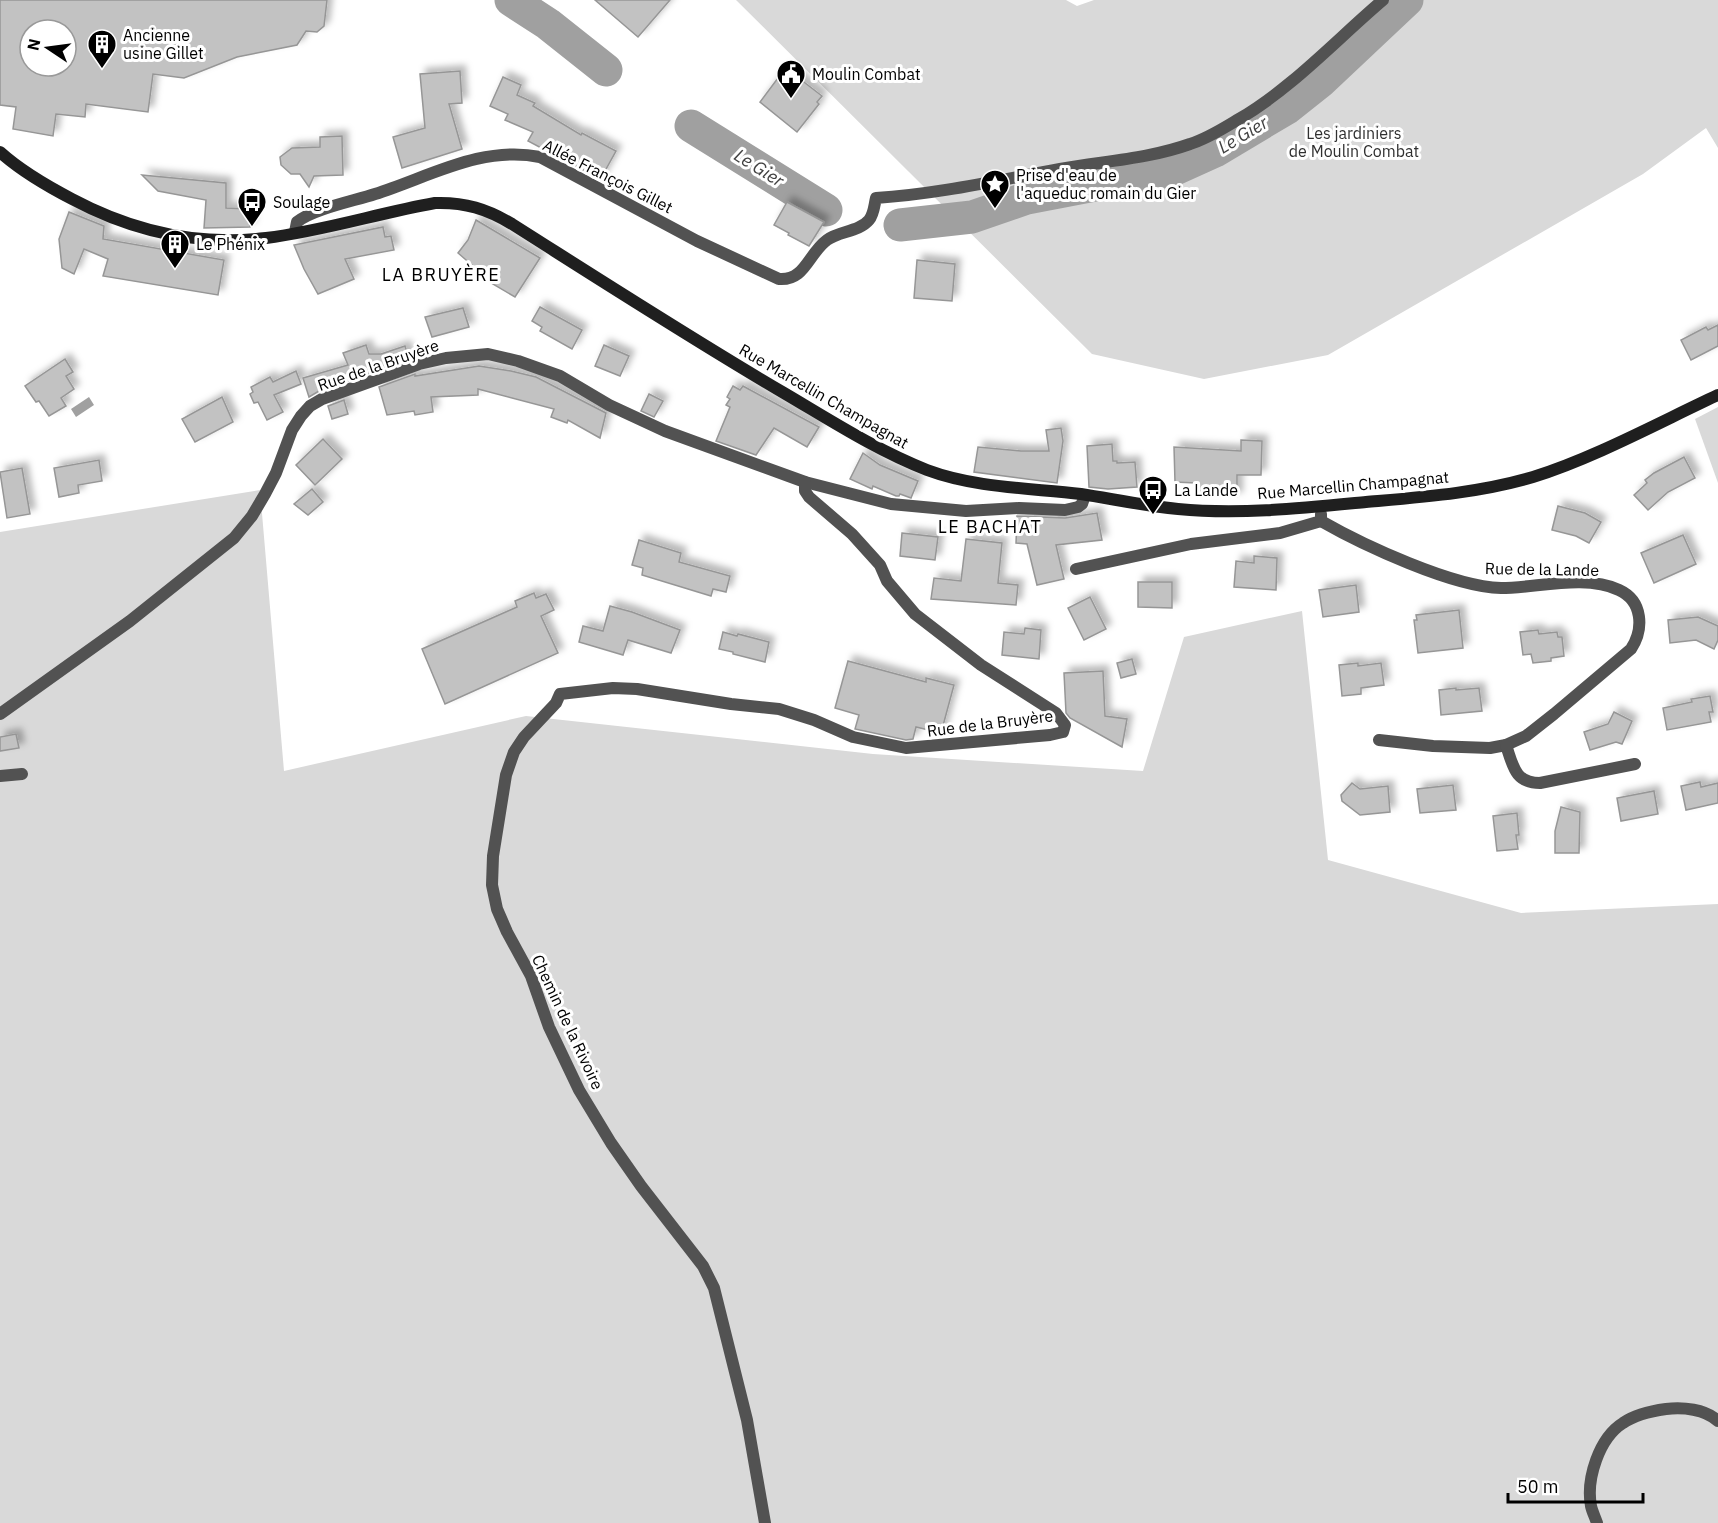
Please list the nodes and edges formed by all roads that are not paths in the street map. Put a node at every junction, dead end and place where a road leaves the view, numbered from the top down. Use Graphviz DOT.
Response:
graph roads {
  1 [pos="1383,0"];
  2 [pos="0,152"];
  3 [pos="295,232"];
  4 [pos="1718,394"];
  5 [pos="805,482"];
  6 [pos="1085,495"];
  7 [pos="1321,506"];
  8 [pos="1321,521"];
  9 [pos="1076,569"];
  10 [pos="560,694"];
  11 [pos="0,714"];
  12 [pos="1379,740"];
  13 [pos="1506,745"];
  14 [pos="1635,764"];
  15 [pos="22,774"];
  16 [pos="0,776"];
  17 [pos="1716,1416"];
  18 [pos="765,1523"];
  19 [pos="1597,1523"];
  1 -- 3 [label="street, Allée François Gillet"];
  2 -- 3 [label="main road, Rue Marcellin Champagnat"];
  3 -- 6 [label="main road, Rue Marcellin Champagnat"];
  4 -- 7 [label="main road, Rue Marcellin Champagnat"];
  5 -- 6 [label="street, Rue de la Bruyère"];
  5 -- 10 [label="street, Rue de la Bruyère"];
  5 -- 11 [label="street, Rue de la Bruyère"];
  6 -- 7 [label="main road, Rue Marcellin Champagnat"];
  7 -- 8 [label="street"];
  8 -- 9 [label="street"];
  8 -- 13 [label="street, Rue de la Lande"];
  10 -- 18 [label="street, Chemin de la Rivoire"];
  12 -- 13 [label="street, Rue de la Lande"];
  13 -- 14 [label="street"];
  15 -- 16 [label="street"];
  17 -- 19 [label="street"];
}
